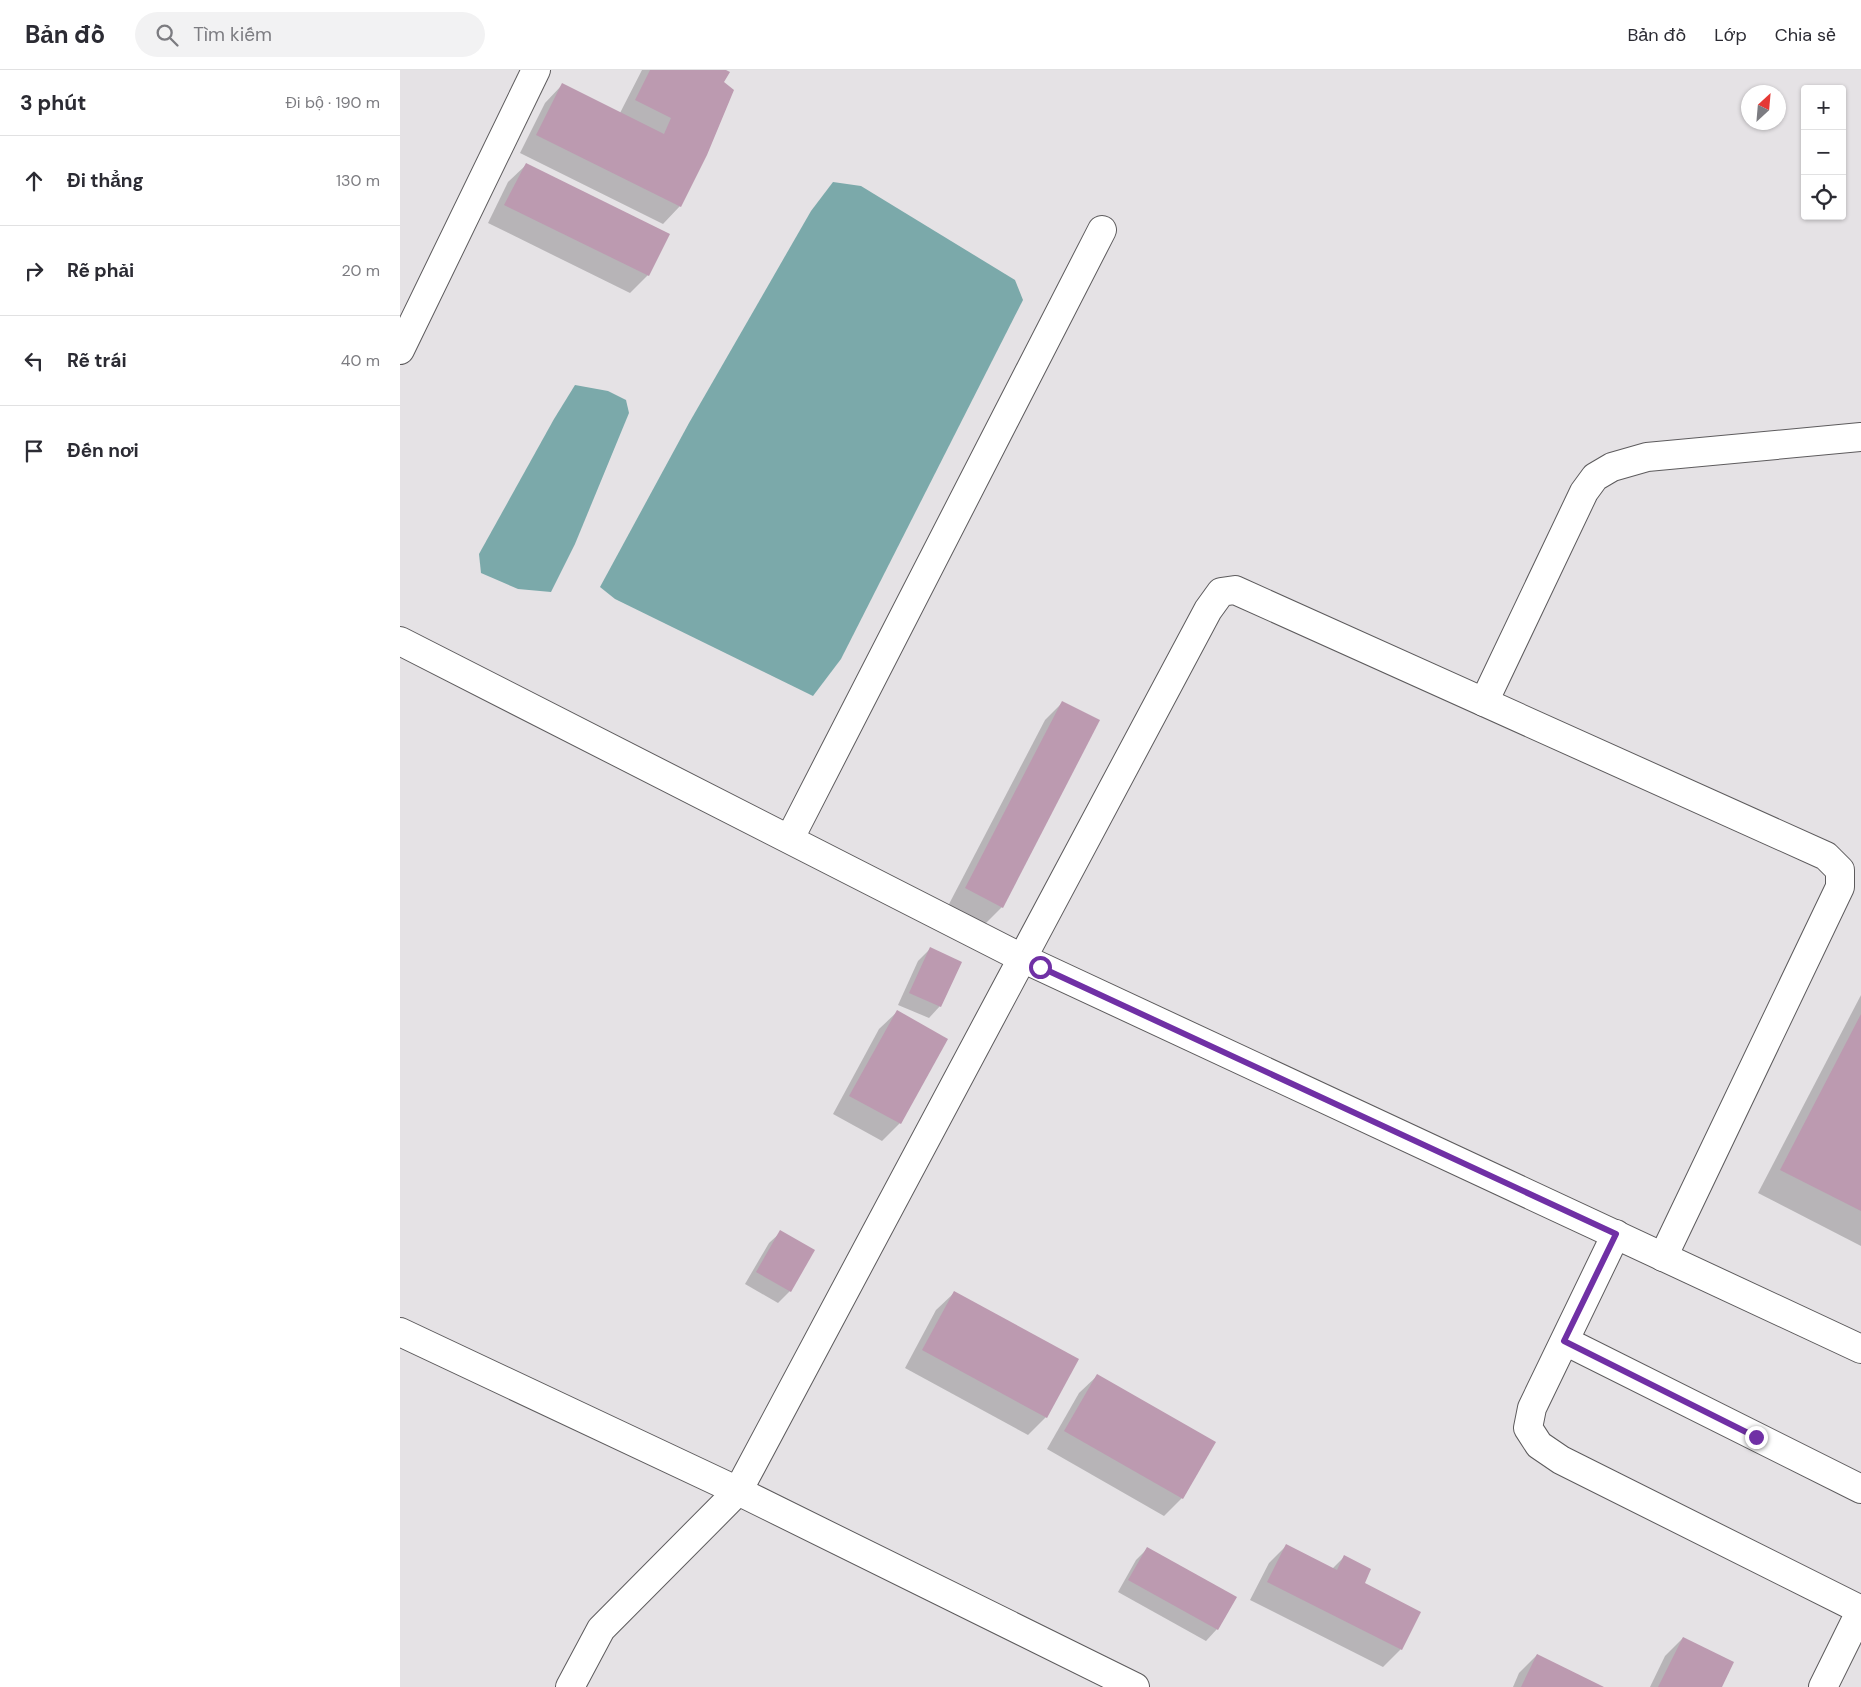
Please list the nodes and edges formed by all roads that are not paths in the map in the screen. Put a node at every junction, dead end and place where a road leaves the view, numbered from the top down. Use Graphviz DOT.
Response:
graph roads {
  1 [pos="536,70"];
  2 [pos="1102,230"];
  3 [pos="400,350"];
  4 [pos="1861,437"];
  5 [pos="400,640"];
  6 [pos="1484,702"];
  7 [pos="790,838"];
  8 [pos="1022,958"];
  9 [pos="1616,1234"];
  10 [pos="1663,1257"];
  11 [pos="400,1332"];
  12 [pos="1564,1341"];
  13 [pos="1861,1349"];
  14 [pos="1861,1489"];
  15 [pos="738,1491"];
  16 [pos="1861,1610"];
  17 [pos="570,1687"];
  18 [pos="1135,1687"];
  19 [pos="1823,1687"];
  1 -- 3 [label="street"];
  2 -- 7 [label="street"];
  4 -- 6 [label="street"];
  5 -- 7 [label="street"];
  6 -- 8 [label="street"];
  6 -- 10 [label="street"];
  7 -- 8 [label="street"];
  8 -- 9 [label="street"];
  8 -- 15 [label="street"];
  9 -- 10 [label="street"];
  9 -- 12 [label="street"];
  10 -- 13 [label="street"];
  11 -- 15 [label="street"];
  12 -- 14 [label="street"];
  12 -- 16 [label="street"];
  15 -- 17 [label="street"];
  15 -- 18 [label="street"];
  16 -- 19 [label="street"];
}
